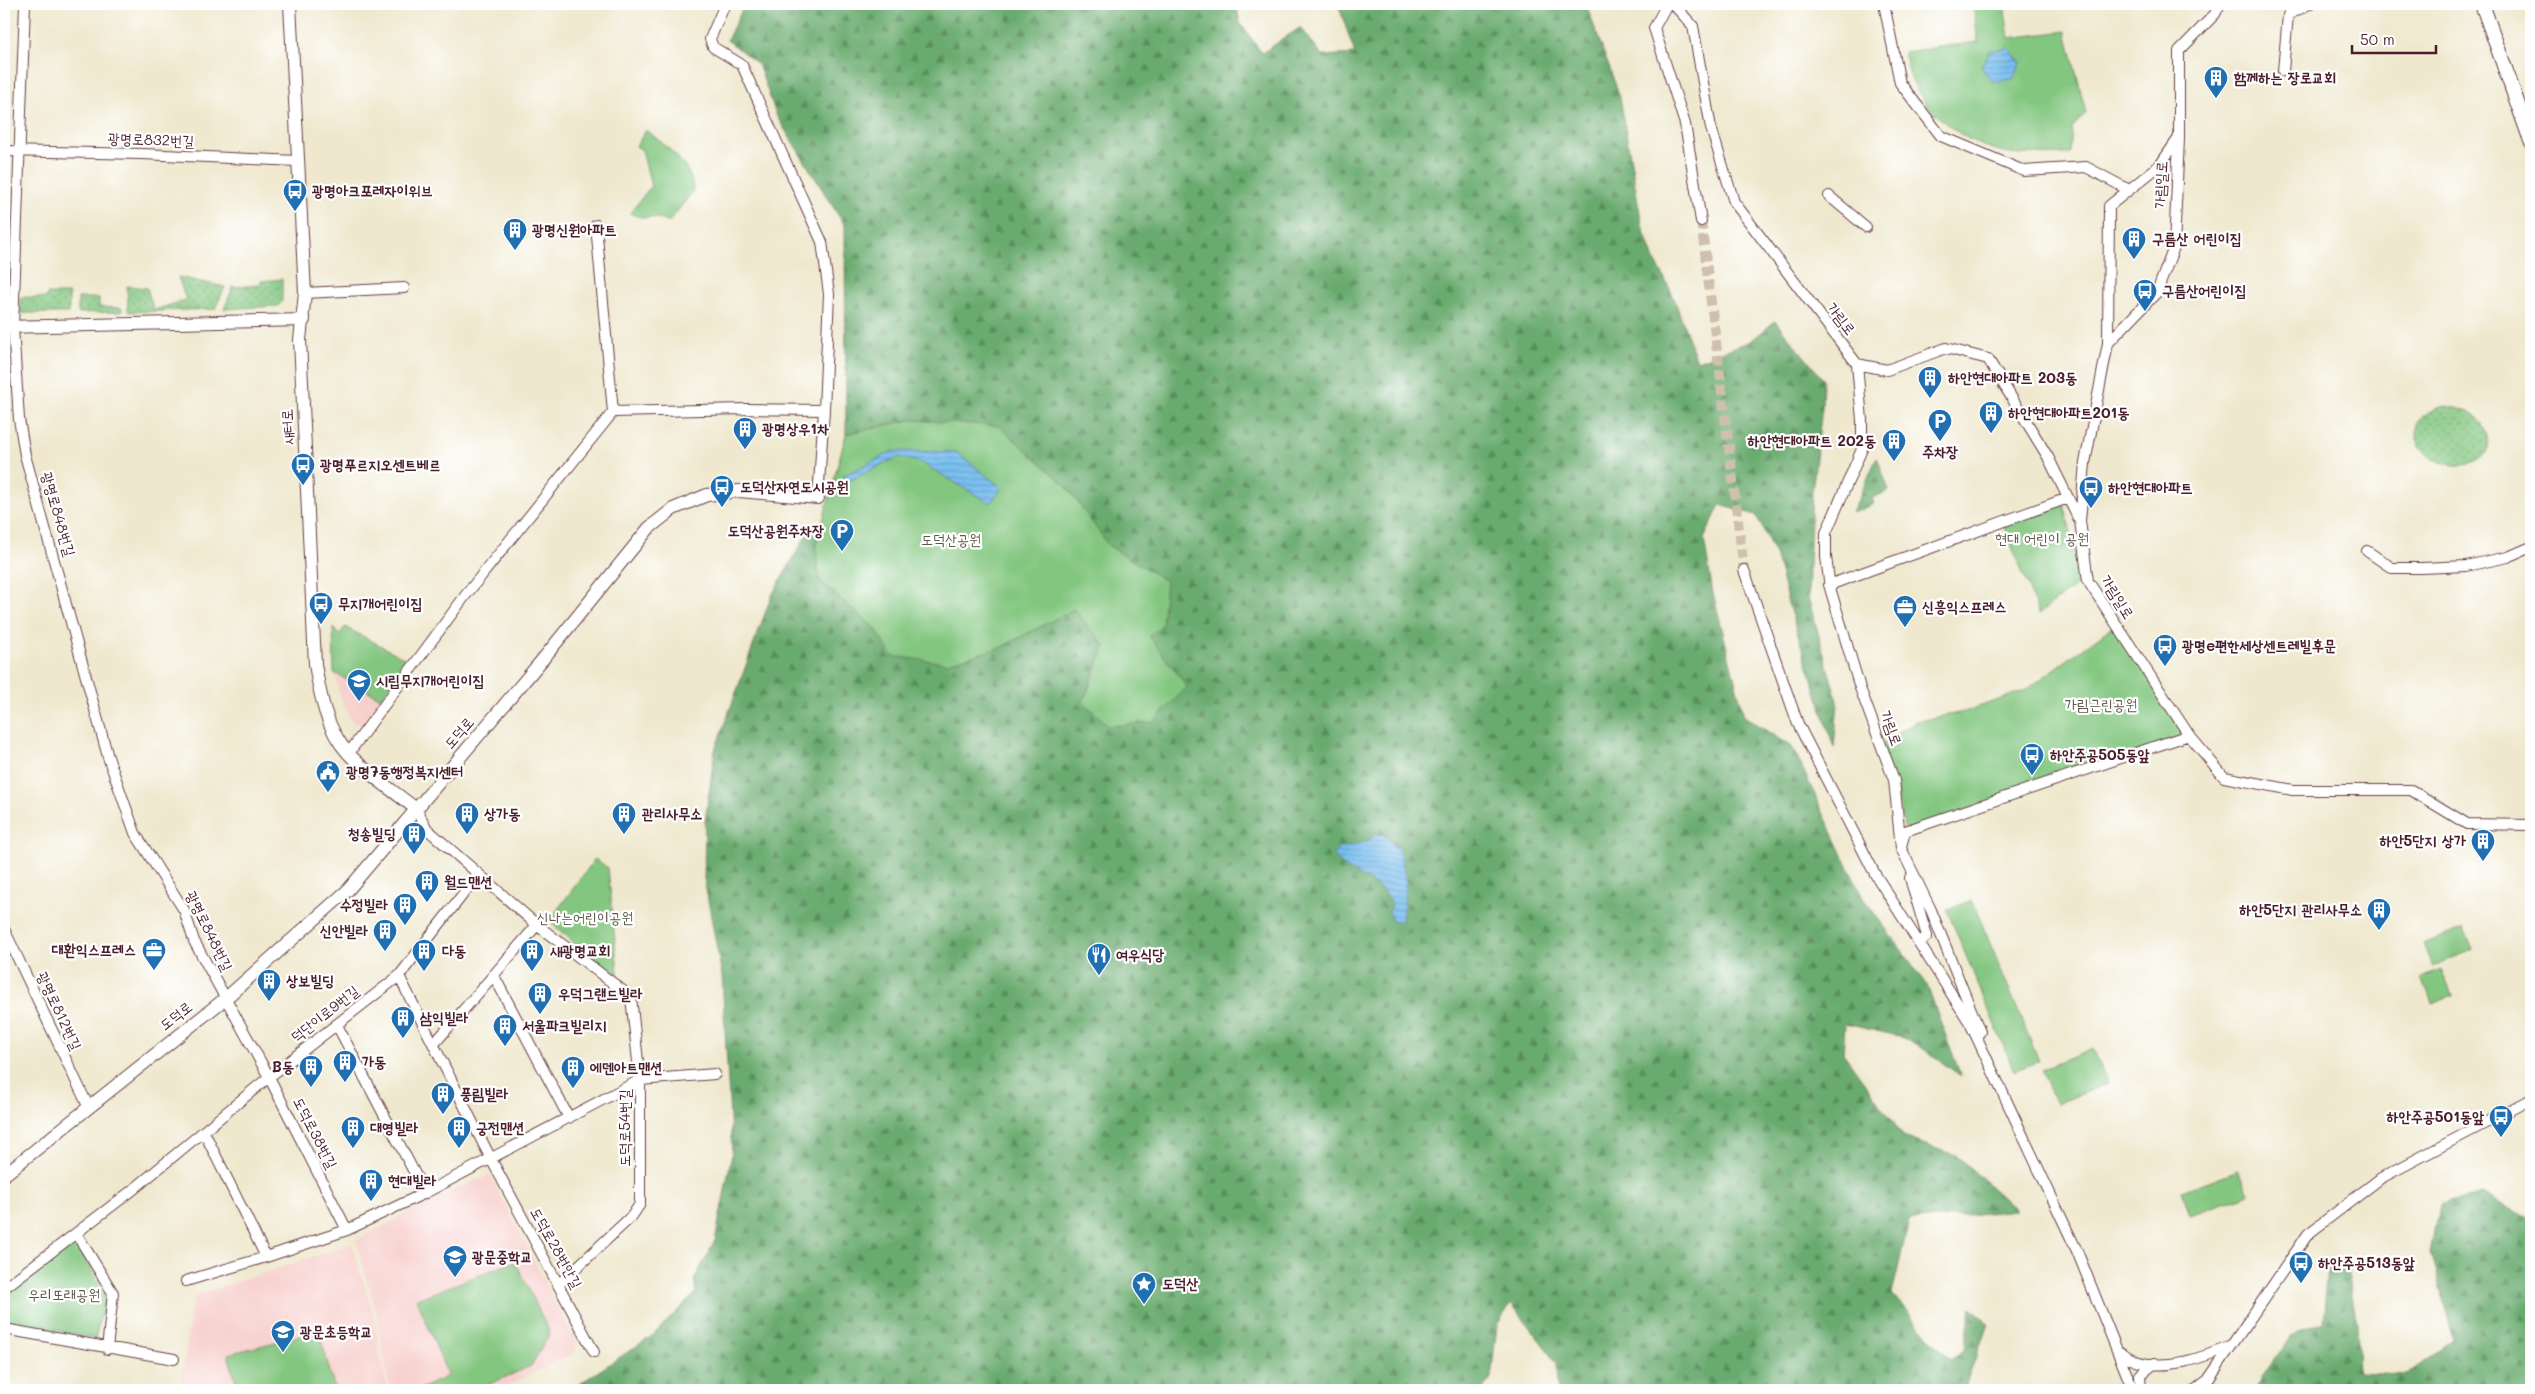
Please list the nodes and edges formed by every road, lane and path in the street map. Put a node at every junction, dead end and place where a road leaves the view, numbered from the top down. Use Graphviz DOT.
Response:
graph roads {
  1 [pos="25,4"];
  2 [pos="290,4"];
  3 [pos="725,4"];
  4 [pos="1667,4"];
  5 [pos="1672,4"];
  6 [pos="1884,4"];
  7 [pos="2220,4"];
  8 [pos="2309,4"];
  9 [pos="2482,4"];
  10 [pos="2283,71"];
  11 [pos="2178,138"];
  12 [pos="2531,141"];
  13 [pos="4,151"];
  14 [pos="21,151"];
  15 [pos="297,161"];
  16 [pos="2129,190"];
  17 [pos="1829,196"];
  18 [pos="1701,221"];
  19 [pos="596,225"];
  20 [pos="1866,227"];
  21 [pos="404,288"];
  22 [pos="305,293"];
  23 [pos="304,320"];
  24 [pos="8,327"];
  25 [pos="2108,343"];
  26 [pos="1857,364"];
  27 [pos="824,410"];
  28 [pos="613,412"];
  29 [pos="818,498"];
  30 [pos="2068,498"];
  31 [pos="2080,522"];
  32 [pos="2531,547"];
  33 [pos="2367,551"];
  34 [pos="1744,570"];
  35 [pos="1829,585"];
  36 [pos="2189,736"];
  37 [pos="348,754"];
  38 [pos="416,809"];
  39 [pos="2531,825"];
  40 [pos="1901,848"];
  41 [pos="478,875"];
  42 [pos="537,925"];
  43 [pos="4,929"];
  44 [pos="1920,943"];
  45 [pos="398,976"];
  46 [pos="494,976"];
  47 [pos="226,998"];
  48 [pos="337,1025"];
  49 [pos="434,1044"];
  50 [pos="1993,1071"];
  51 [pos="715,1074"];
  52 [pos="269,1077"];
  53 [pos="640,1080"];
  54 [pos="2531,1099"];
  55 [pos="88,1106"];
  56 [pos="569,1118"];
  57 [pos="204,1132"];
  58 [pos="491,1159"];
  59 [pos="4,1175"];
  60 [pos="425,1193"];
  61 [pos="347,1230"];
  62 [pos="76,1232"];
  63 [pos="266,1257"];
  64 [pos="186,1281"];
  65 [pos="559,1284"];
  66 [pos="4,1288"];
  67 [pos="4,1329"];
  68 [pos="2230,1347"];
  69 [pos="107,1349"];
  70 [pos="2118,1351"];
  71 [pos="594,1352"];
  72 [pos="174,1359"];
  73 [pos="2156,1363"];
  74 [pos="2133,1390"];
  75 [pos="2141,1390"];
  76 [pos="2195,1390"];
  1 -- 14 [label="street, 광명로848번길"];
  2 -- 15 [label="street, 새터로"];
  3 -- 27 [label="street"];
  4 -- 18 [label="street"];
  5 -- 26 [label="street, 가림로"];
  6 -- 16 [label="street"];
  7 -- 11 [label="street, 가림일로"];
  8 -- 10 [label="street"];
  9 -- 12 [label="main road"];
  11 -- 16 [label="street"];
  11 -- 25 [label="street, 가림일로"];
  13 -- 14 [label="street, 광명로832번길"];
  14 -- 15 [label="street, 광명로832번길"];
  14 -- 24 [label="street, 광명로848번길"];
  15 -- 22 [label="street, 새터로"];
  16 -- 25 [label="street"];
  17 -- 20 [label="street"];
  19 -- 28 [label="street"];
  21 -- 22 [label="street"];
  22 -- 23 [label="street, 새터로"];
  23 -- 24 [label="street"];
  23 -- 37 [label="street, 새터로"];
  24 -- 47 [label="street, 광명로848번길"];
  25 -- 31 [label="street, 가림일로"];
  26 -- 30 [label="street"];
  26 -- 35 [label="street, 가림로"];
  27 -- 28 [label="street"];
  27 -- 29 [label="street"];
  28 -- 37 [label="street"];
  29 -- 38 [label="street, 도덕로"];
  30 -- 31 [label="street"];
  30 -- 35 [label="street"];
  31 -- 36 [label="street, 가림일로"];
  32 -- 33 [label="street"];
  34 -- 44 [label="street"];
  35 -- 40 [label="street, 가림로"];
  36 -- 39 [label="street, 가림일로"];
  36 -- 40 [label="street"];
  37 -- 38 [label="street, 새터로"];
  38 -- 41 [label="street, 도덕로54번길"];
  38 -- 47 [label="street, 도덕로"];
  40 -- 44 [label="street"];
  40 -- 50 [label="street"];
  41 -- 42 [label="street, 도덕로54번길"];
  41 -- 45 [label="street, 덕단이로9번길"];
  42 -- 46 [label="street"];
  42 -- 53 [label="street, 도덕로54번길"];
  43 -- 55 [label="street, 광명로812번길"];
  44 -- 50 [label="street"];
  45 -- 48 [label="street, 덕단이로9번길"];
  45 -- 49 [label="street, 도덕로28번안길"];
  46 -- 49 [label="street"];
  46 -- 56 [label="street"];
  47 -- 52 [label="street, 도덕로38번길"];
  47 -- 55 [label="street, 도덕로"];
  48 -- 52 [label="street, 덕단이로9번길"];
  48 -- 60 [label="street"];
  49 -- 58 [label="street, 도덕로28번안길"];
  50 -- 70 [label="street"];
  51 -- 53 [label="street"];
  52 -- 57 [label="street, 덕단이로9번길"];
  52 -- 61 [label="street, 도덕로38번길"];
  53 -- 56 [label="street"];
  53 -- 65 [label="street, 도덕로54번길"];
  54 -- 68 [label="street"];
  55 -- 59 [label="street, 도덕로"];
  56 -- 58 [label="street"];
  57 -- 62 [label="street, 덕단이로9번길"];
  57 -- 63 [label="street"];
  58 -- 60 [label="street"];
  58 -- 65 [label="street, 도덕로28번안길"];
  60 -- 61 [label="street"];
  61 -- 63 [label="street"];
  62 -- 66 [label="street, 덕단이로9번길"];
  62 -- 69 [label="street"];
  63 -- 64 [label="street"];
  65 -- 71 [label="street, 도덕로28번안길"];
  67 -- 69 [label="street"];
  68 -- 73 [label="street"];
  68 -- 76 [label="street"];
  69 -- 72 [label="street"];
  70 -- 73 [label="street"];
  70 -- 74 [label="street"];
  73 -- 75 [label="street"];
}
